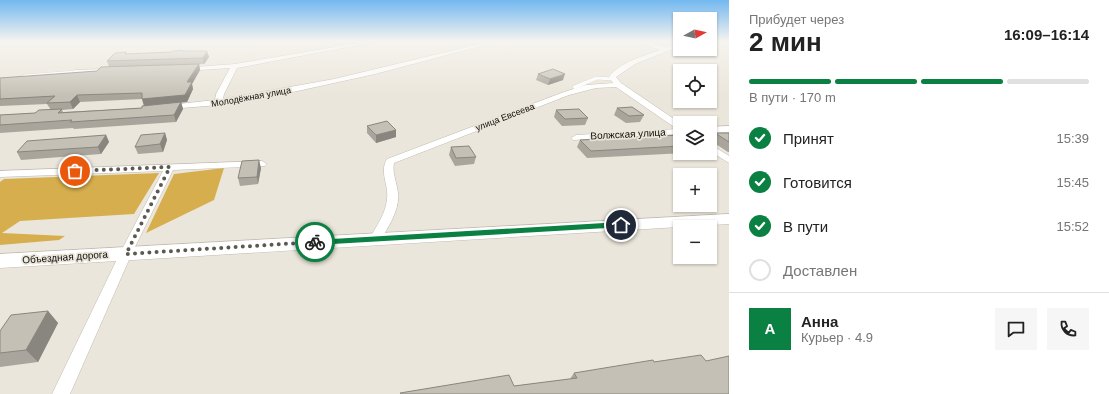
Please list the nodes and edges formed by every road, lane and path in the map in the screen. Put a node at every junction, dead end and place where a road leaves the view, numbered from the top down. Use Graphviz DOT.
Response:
graph roads {
  1 [pos="273,59"];
  2 [pos="423,59"];
  3 [pos="642,59"];
  4 [pos="235,66"];
  5 [pos="177,69"];
  6 [pos="114,71"];
  7 [pos="75,72"];
  8 [pos="22,76"];
  9 [pos="616,82"];
  10 [pos="575,87"];
  11 [pos="219,103"];
  12 [pos="159,108"];
  13 [pos="673,122"];
  14 [pos="729,129"];
  15 [pos="717,130"];
  16 [pos="673,131"];
  17 [pos="576,138"];
  18 [pos="717,152"];
  19 [pos="729,160"];
  20 [pos="262,164"];
  21 [pos="170,167"];
  22 [pos="0,174"];
  23 [pos="729,219"];
  24 [pos="375,239"];
  25 [pos="126,254"];
  26 [pos="0,261"];
  27 [pos="61,394"];
  1 -- 4 [label="street"];
  2 -- 11 [label="street, Молодёжная улица"];
  3 -- 9 [label="street"];
  4 -- 5 [label="street"];
  4 -- 11 [label="street"];
  6 -- 7 [label="street"];
  7 -- 8 [label="lane"];
  9 -- 10 [label="lane"];
  9 -- 13 [label="street"];
  9 -- 24 [label="street, улица Евсеева"];
  11 -- 12 [label="street, Молодёжная улица"];
  14 -- 15 [label="street"];
  16 -- 17 [label="street, Волжская улица"];
  18 -- 19 [label="street"];
  20 -- 21 [label="street"];
  21 -- 22 [label="street"];
  21 -- 25 [label="street"];
  23 -- 24 [label="main road, Объездная дорога"];
  24 -- 25 [label="main road, Объездная дорога"];
  25 -- 26 [label="main road, Объездная дорога"];
  25 -- 27 [label="street"];
}
